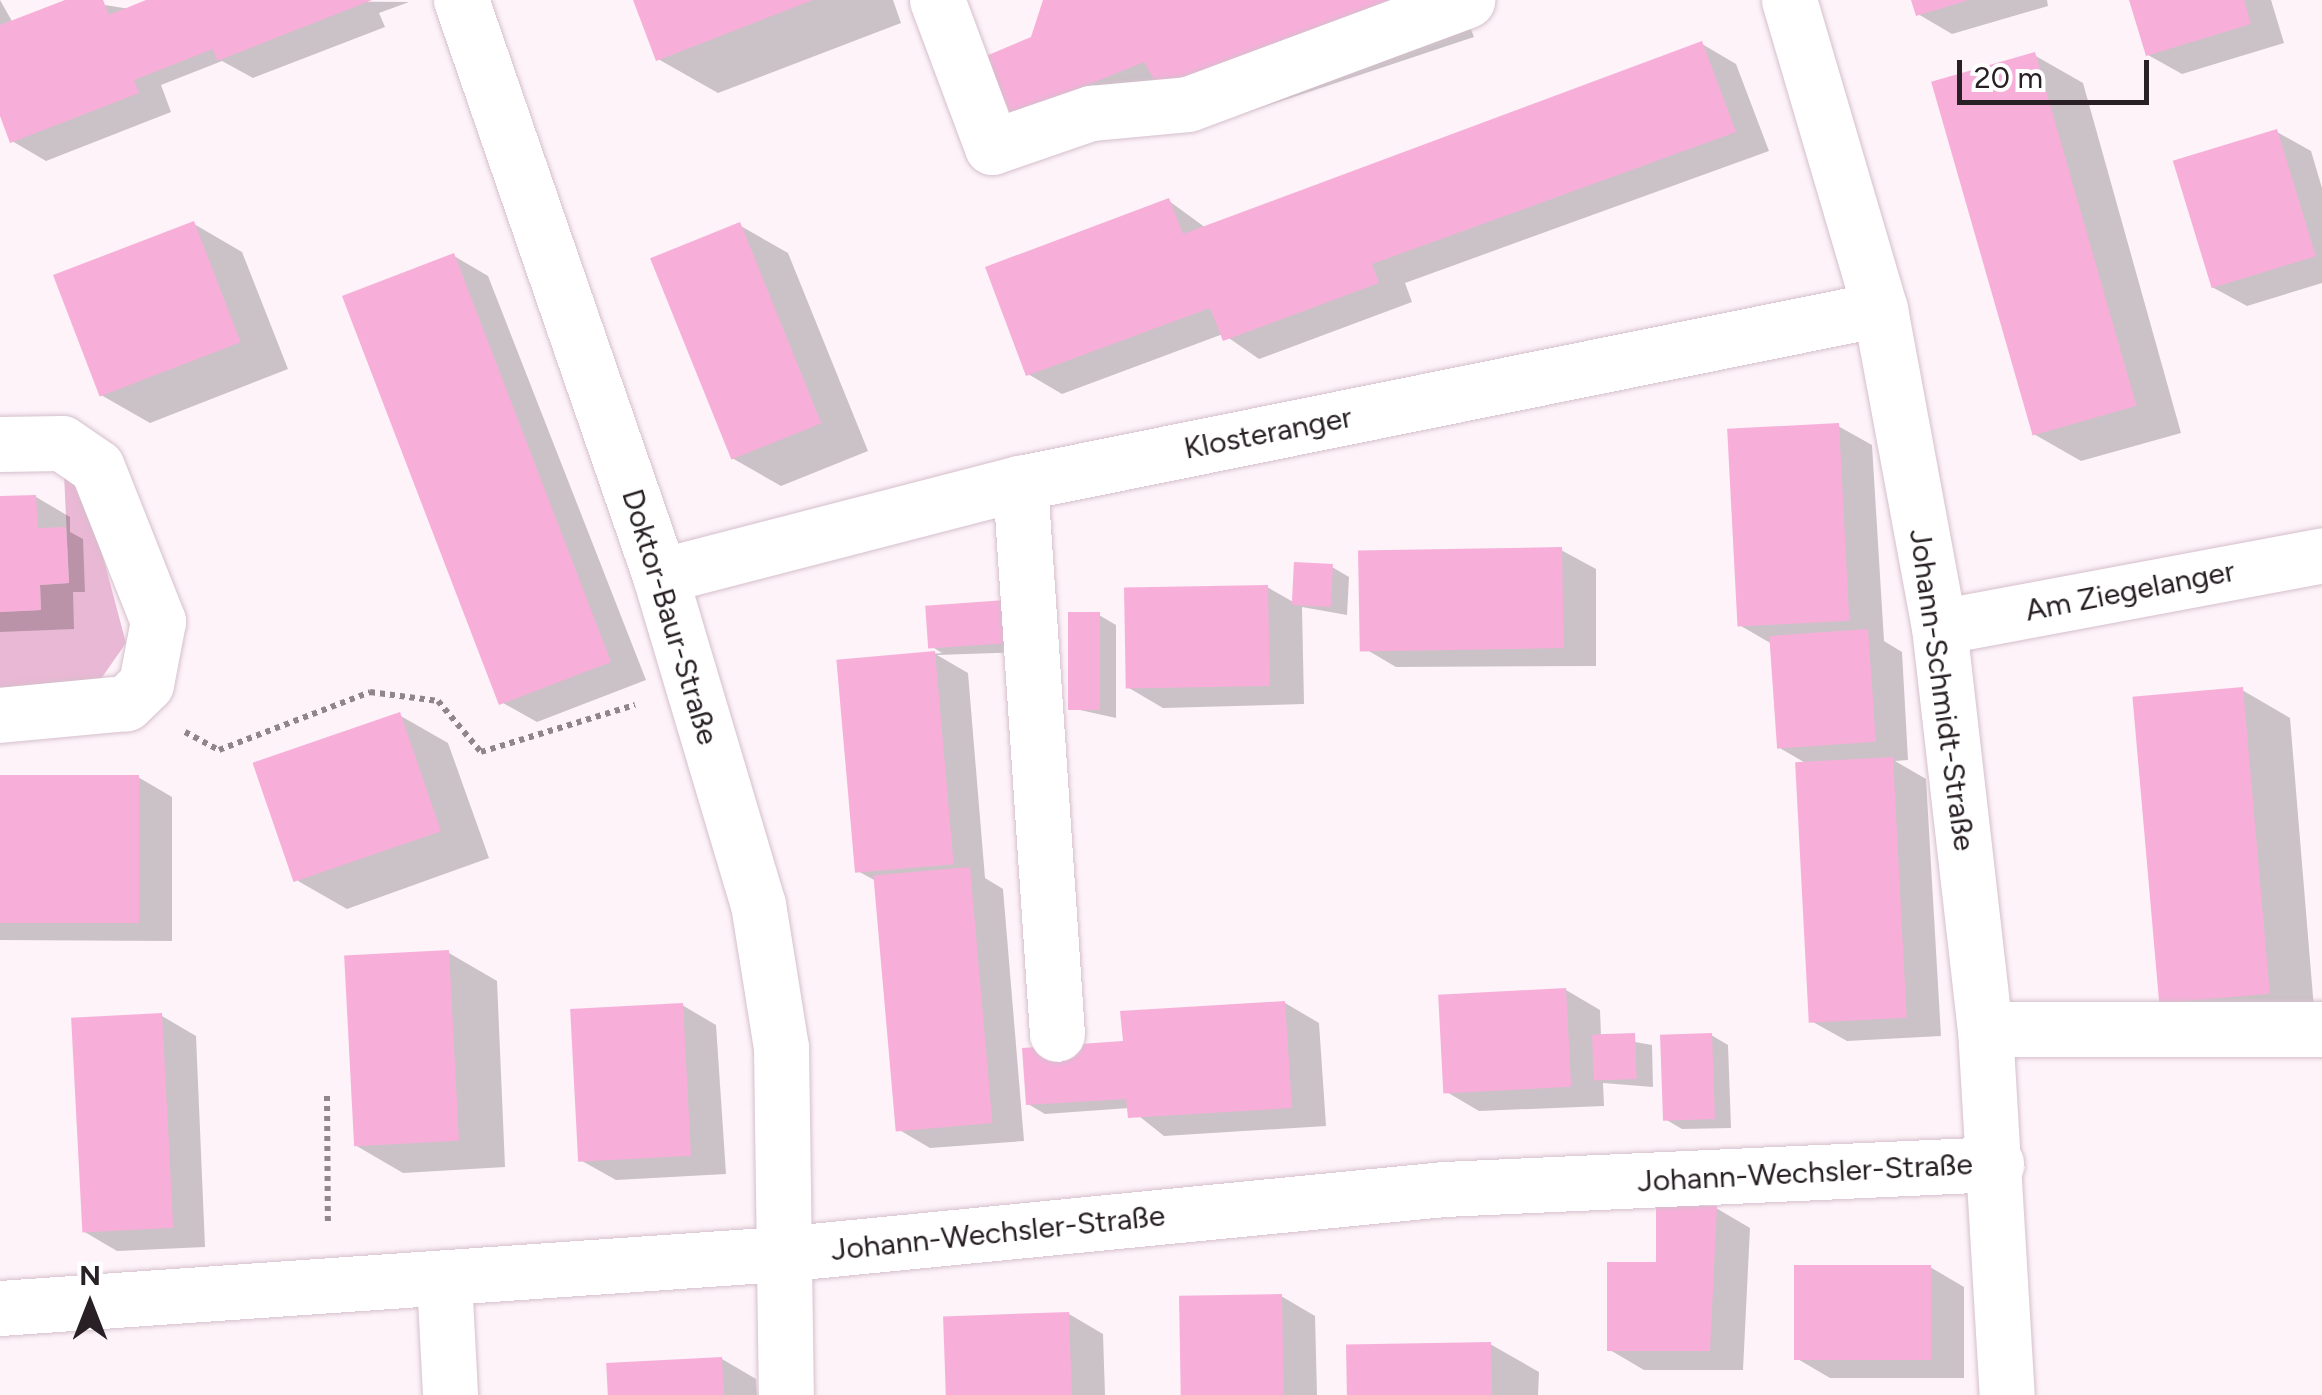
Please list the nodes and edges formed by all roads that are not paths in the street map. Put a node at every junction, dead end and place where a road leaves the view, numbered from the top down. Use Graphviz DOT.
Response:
graph roads {
  1 [pos="461,0"];
  2 [pos="936,0"];
  3 [pos="1467,0"];
  4 [pos="1789,0"];
  5 [pos="1880,309"];
  6 [pos="0,444"];
  7 [pos="1020,483"];
  8 [pos="2322,556"];
  9 [pos="660,576"];
  10 [pos="1938,627"];
  11 [pos="0,716"];
  12 [pos="2322,1029"];
  13 [pos="1985,1030"];
  14 [pos="1056,1034"];
  15 [pos="1996,1164"];
  16 [pos="781,1254"];
  17 [pos="444,1279"];
  18 [pos="0,1308"];
  19 [pos="450,1395"];
  20 [pos="786,1395"];
  21 [pos="2007,1395"];
  1 -- 9 [label="street, Doktor-Baur-Straße"];
  2 -- 3 [label="street"];
  4 -- 5 [label="street, Johann-Schmidt-Straße"];
  5 -- 7 [label="street, Klosteranger"];
  5 -- 10 [label="street, Johann-Schmidt-Straße"];
  6 -- 11 [label="street"];
  7 -- 9 [label="street, Klosteranger"];
  7 -- 14 [label="street"];
  8 -- 10 [label="street, Am Ziegelanger"];
  9 -- 16 [label="street, Doktor-Baur-Straße"];
  10 -- 13 [label="street, Johann-Schmidt-Straße"];
  12 -- 13 [label="street"];
  13 -- 15 [label="street, Johann-Schmidt-Straße"];
  15 -- 16 [label="street, Johann-Wechsler-Straße"];
  15 -- 21 [label="street, Johann-Schmidt-Straße"];
  16 -- 17 [label="street, Johann-Wechsler-Straße"];
  16 -- 20 [label="street, Doktor-Baur-Straße"];
  17 -- 18 [label="street, Johann-Wechsler-Straße"];
  17 -- 19 [label="street"];
}
